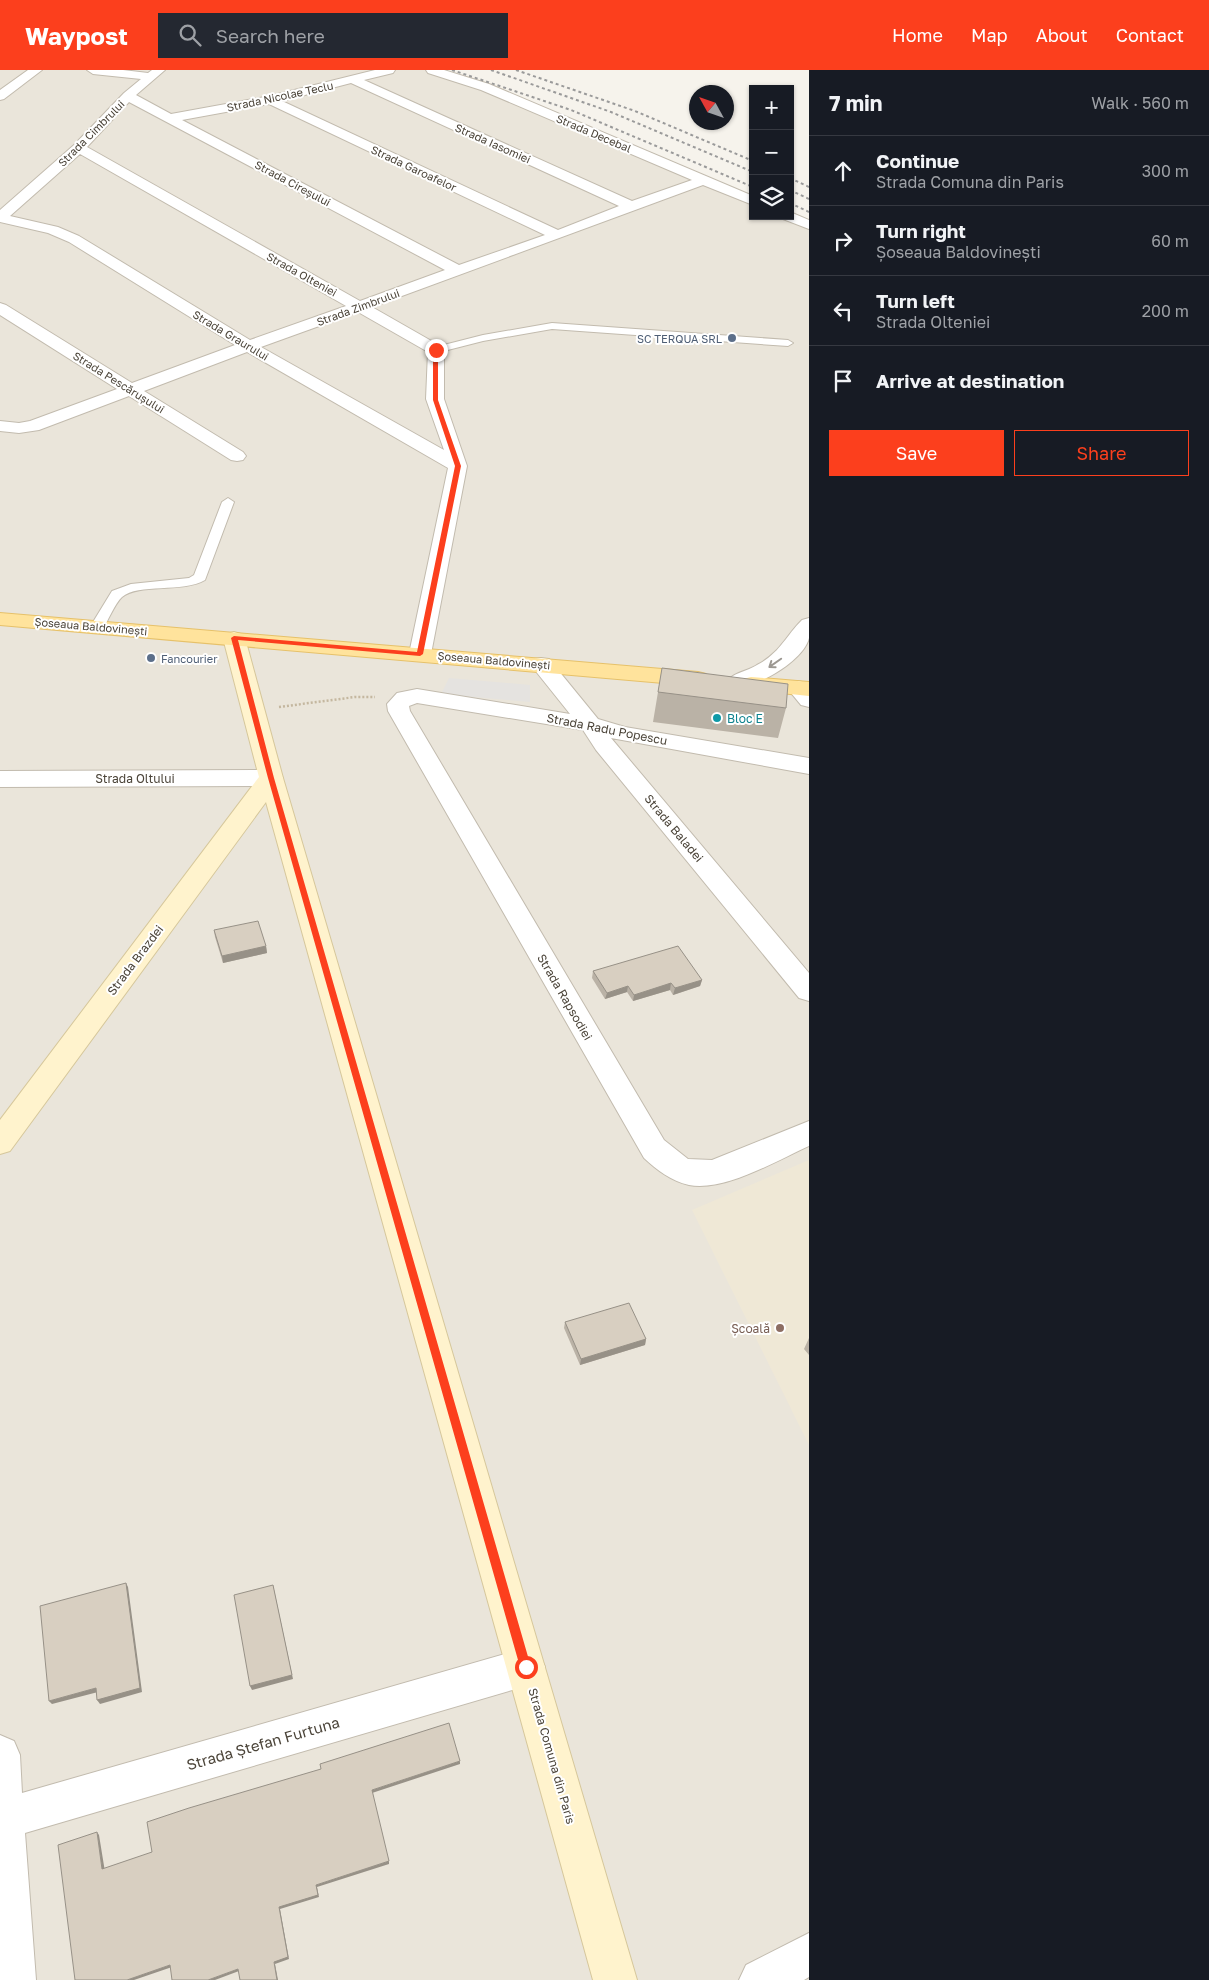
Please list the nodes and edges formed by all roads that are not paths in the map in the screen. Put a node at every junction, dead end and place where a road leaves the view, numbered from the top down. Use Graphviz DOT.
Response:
graph roads {
  1 [pos="36,70"];
  2 [pos="93,70"];
  3 [pos="389,70"];
  4 [pos="432,70"];
  5 [pos="155,74"];
  6 [pos="354,80"];
  7 [pos="0,96"];
  8 [pos="128,96"];
  9 [pos="270,100"];
  10 [pos="170,118"];
  11 [pos="79,148"];
  12 [pos="704,180"];
  13 [pos="749,199"];
  14 [pos="631,206"];
  15 [pos="0,217"];
  16 [pos="794,219"];
  17 [pos="809,225"];
  18 [pos="558,236"];
  19 [pos="458,271"];
  20 [pos="360,306"];
  21 [pos="0,308"];
  22 [pos="788,343"];
  23 [pos="248,346"];
  24 [pos="436,350"];
  25 [pos="132,390"];
  26 [pos="5,427"];
  27 [pos="237,456"];
  28 [pos="458,466"];
  29 [pos="228,502"];
  30 [pos="0,619"];
  31 [pos="97,627"];
  32 [pos="807,631"];
  33 [pos="234,638"];
  34 [pos="420,654"];
  35 [pos="541,664"];
  36 [pos="737,682"];
  37 [pos="805,692"];
  38 [pos="405,698"];
  39 [pos="590,724"];
  40 [pos="809,766"];
  41 [pos="271,778"];
  42 [pos="0,779"];
  43 [pos="809,991"];
  44 [pos="809,1133"];
  45 [pos="0,1142"];
  46 [pos="526,1667"];
  47 [pos="0,1755"];
  48 [pos="2,1820"];
  49 [pos="809,1954"];
  50 [pos="14,1980"];
  51 [pos="615,1980"];
  52 [pos="761,1980"];
  1 -- 7 [label="street"];
  2 -- 5 [label="street"];
  3 -- 6 [label="street, Strada Nicolae Teclu"];
  4 -- 12 [label="street, Strada Decebal"];
  5 -- 8 [label="street, Strada Cimbrului"];
  6 -- 9 [label="street, Strada Nicolae Teclu"];
  6 -- 14 [label="street, Strada Iasomiei"];
  8 -- 10 [label="street, Strada Cireșului"];
  8 -- 11 [label="street, Strada Cimbrului"];
  9 -- 10 [label="street, Strada Nicolae Teclu"];
  9 -- 18 [label="street, Strada Garoafelor"];
  10 -- 19 [label="street, Strada Cireșului"];
  11 -- 15 [label="street, Strada Cimbrului"];
  11 -- 20 [label="street, Strada Olteniei"];
  12 -- 13 [label="street, Strada Decebal"];
  12 -- 14 [label="street, Strada Zimbrului"];
  14 -- 18 [label="street, Strada Zimbrului"];
  15 -- 23 [label="street, Strada Graurului"];
  16 -- 17 [label="street"];
  18 -- 19 [label="street, Strada Zimbrului"];
  19 -- 20 [label="street, Strada Zimbrului"];
  20 -- 23 [label="street, Strada Zimbrului"];
  20 -- 24 [label="street, Strada Olteniei"];
  21 -- 25 [label="street, Strada Pescărușului"];
  22 -- 24 [label="lane"];
  23 -- 25 [label="street, Strada Zimbrului"];
  23 -- 28 [label="street, Strada Graurului"];
  24 -- 28 [label="street"];
  25 -- 26 [label="street, Strada Zimbrului"];
  25 -- 27 [label="street, Strada Pescărușului"];
  28 -- 34 [label="street"];
  29 -- 31 [label="lane"];
  30 -- 31 [label="main road, Șoseaua Baldovinești"];
  31 -- 33 [label="main road, Șoseaua Baldovinești"];
  32 -- 36 [label="street, one-way"];
  33 -- 34 [label="main road, Șoseaua Baldovinești"];
  33 -- 41 [label="street, Strada Comuna din Paris"];
  34 -- 35 [label="main road, Șoseaua Baldovinești"];
  35 -- 36 [label="main road, Șoseaua Baldovinești"];
  35 -- 39 [label="street, Strada Baladei"];
  36 -- 37 [label="main road, Șoseaua Baldovinești"];
  38 -- 39 [label="street, Strada Radu Popescu"];
  38 -- 44 [label="street, Strada Rapsodiei"];
  39 -- 40 [label="street, Strada Radu Popescu"];
  39 -- 43 [label="street, Strada Baladei"];
  41 -- 42 [label="street, Strada Oltului"];
  41 -- 45 [label="street, Strada Brazdei"];
  41 -- 46 [label="street, Strada Comuna din Paris"];
  46 -- 48 [label="street, Strada Ștefan Furtuna"];
  46 -- 51 [label="street, Strada Comuna din Paris"];
  47 -- 48 [label="street"];
  48 -- 50 [label="street"];
  49 -- 52 [label="street"];
}
